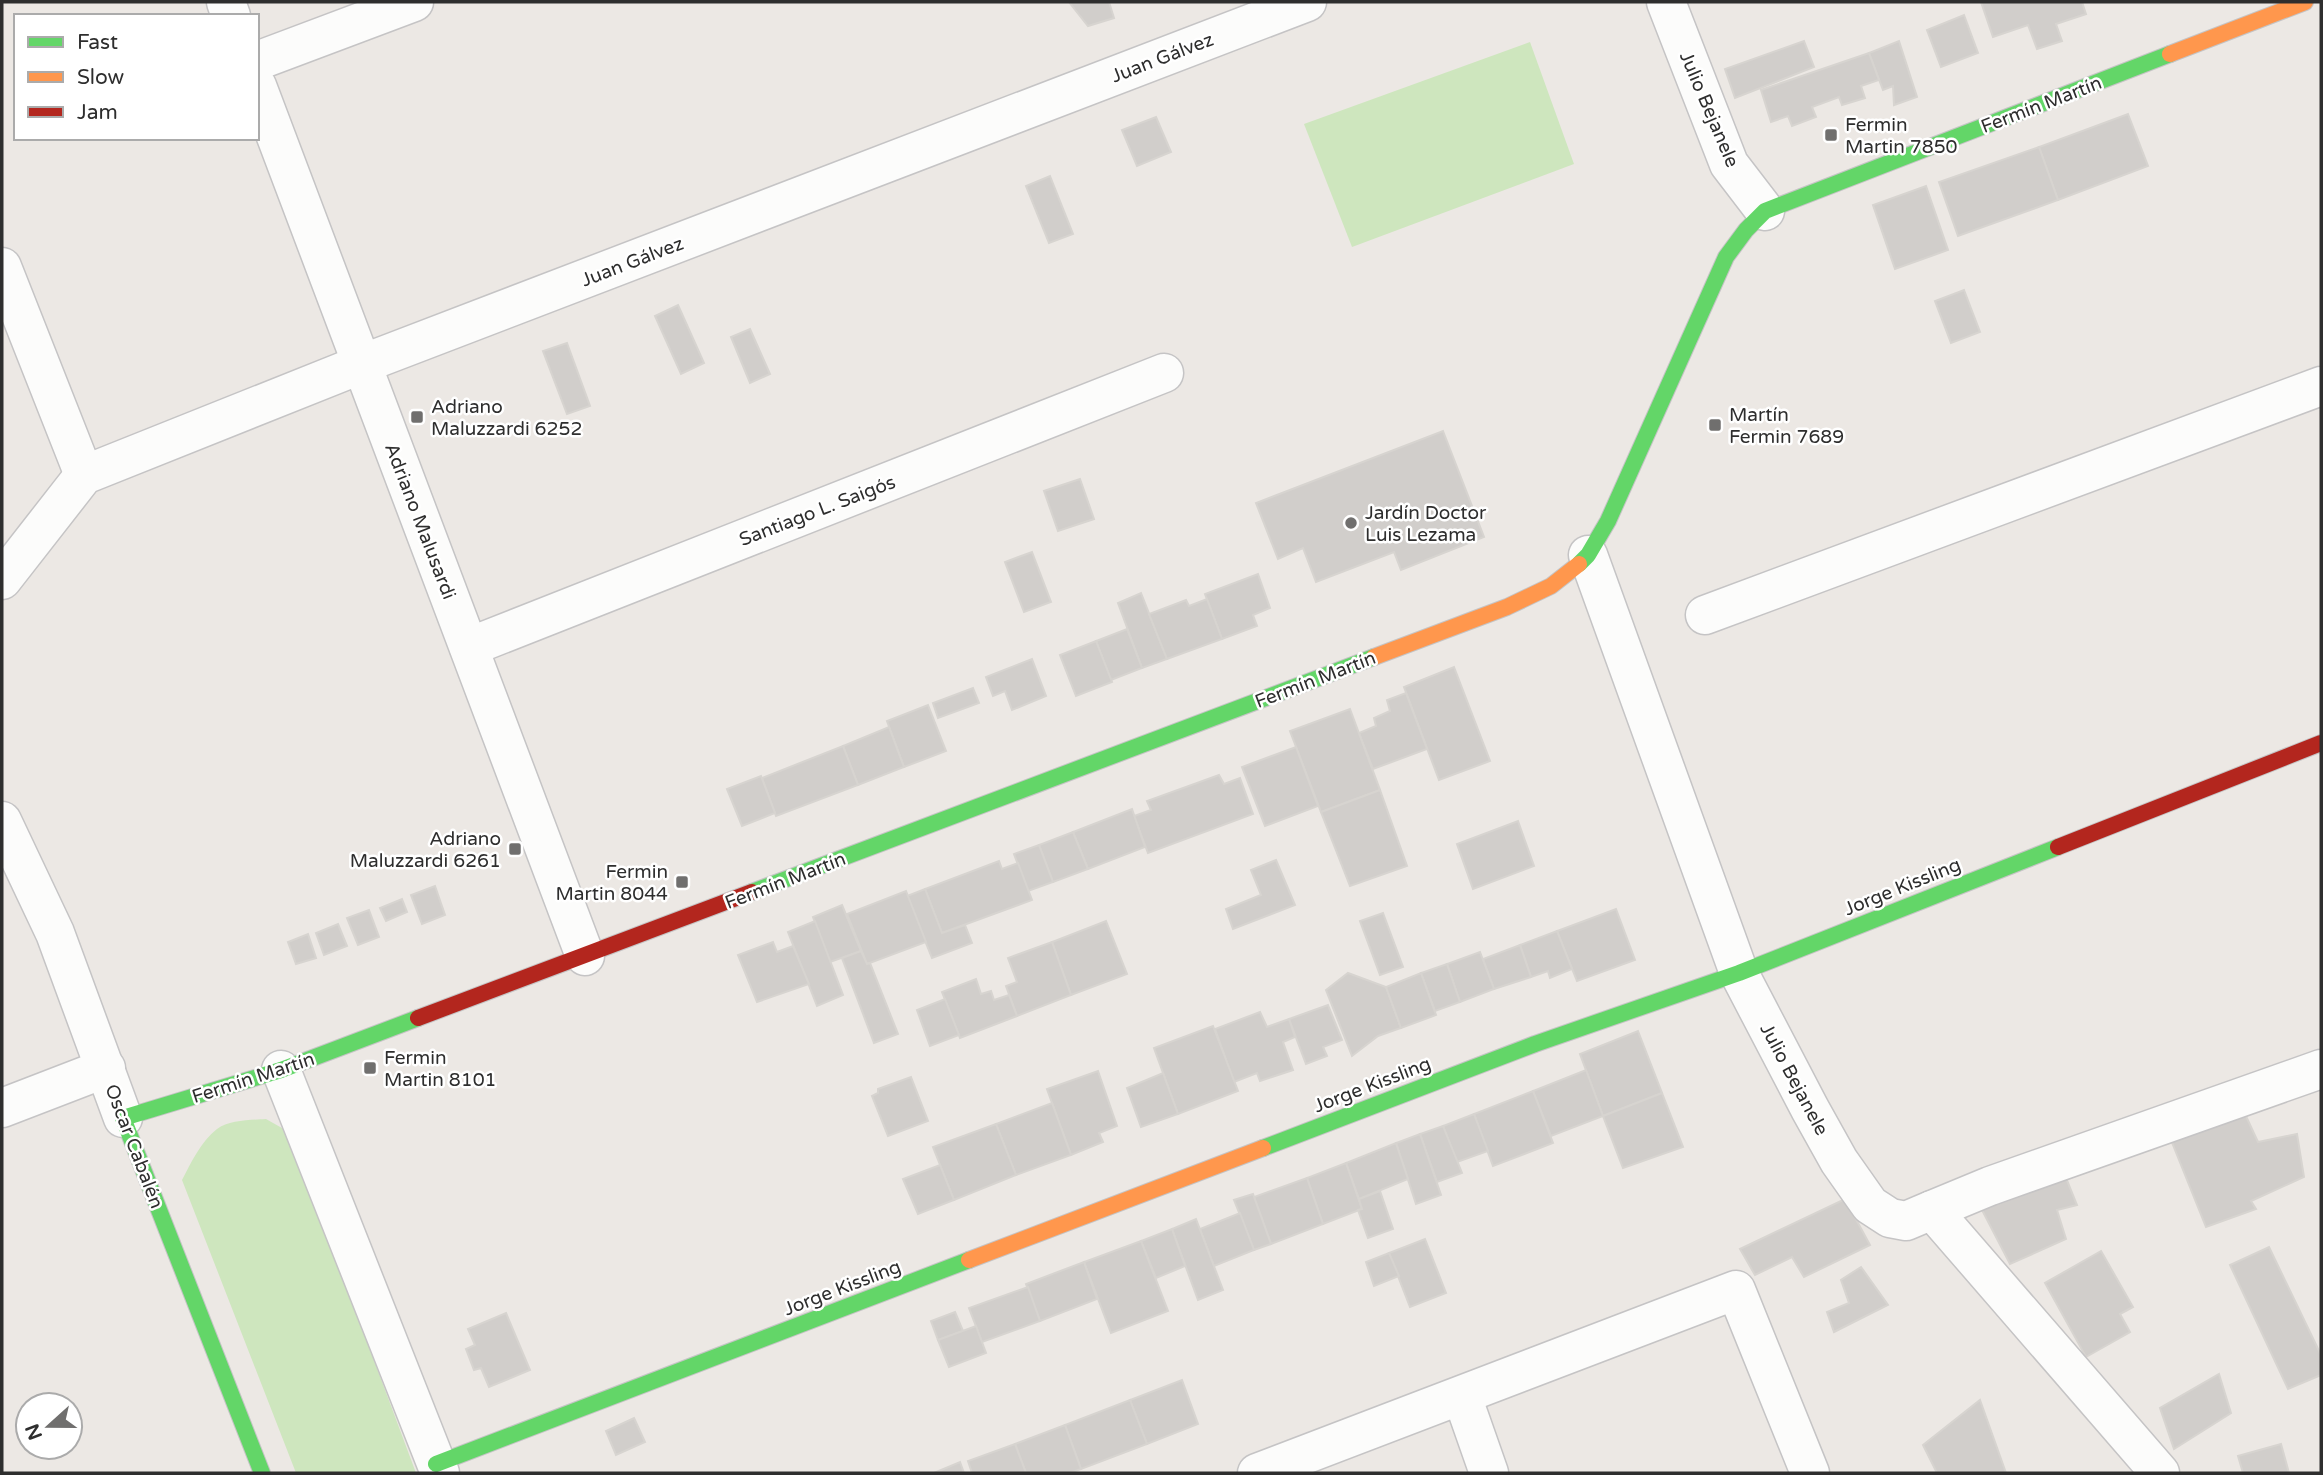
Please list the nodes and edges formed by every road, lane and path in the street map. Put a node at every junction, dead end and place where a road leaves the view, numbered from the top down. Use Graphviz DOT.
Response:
graph roads {
  1 [pos="414,2"];
  2 [pos="1307,2"];
  3 [pos="1666,2"];
  4 [pos="2305,2"];
  5 [pos="259,60"];
  6 [pos="259,91"];
  7 [pos="1765,211"];
  8 [pos="2,267"];
  9 [pos="362,364"];
  10 [pos="1164,373"];
  11 [pos="2321,386"];
  12 [pos="84,475"];
  13 [pos="1588,555"];
  14 [pos="2,580"];
  15 [pos="1705,615"];
  16 [pos="469,647"];
  17 [pos="2321,743"];
  18 [pos="2,821"];
  19 [pos="585,956"];
  20 [pos="1739,973"];
  21 [pos="106,1068"];
  22 [pos="2321,1069"];
  23 [pos="281,1070"];
  24 [pos="2,1108"];
  25 [pos="123,1118"];
  26 [pos="1932,1210"];
  27 [pos="1462,1396"];
  28 [pos="438,1469"];
  29 [pos="262,1473"];
  30 [pos="1257,1473"];
  31 [pos="1489,1473"];
  32 [pos="1810,1473"];
  33 [pos="2160,1473"];
  1 -- 5 [label="street"];
  2 -- 9 [label="street, Juan Gálvez"];
  3 -- 7 [label="street, Julio Bejanele"];
  4 -- 7 [label="main road, Fermín Martín"];
  6 -- 9 [label="street, Adriano Malusardi"];
  7 -- 13 [label="main road, Fermín Martín"];
  8 -- 12 [label="street"];
  9 -- 12 [label="street, Juan Gálvez"];
  9 -- 16 [label="street, Adriano Malusardi"];
  10 -- 16 [label="street, Santiago L. Saigós"];
  11 -- 15 [label="street"];
  12 -- 14 [label="street"];
  13 -- 19 [label="main road, Fermín Martín"];
  13 -- 20 [label="street, Julio Bejanele"];
  16 -- 19 [label="street, Adriano Malusardi"];
  17 -- 20 [label="main road, Jorge Kissling"];
  18 -- 21 [label="street, Oscar Cabalén"];
  19 -- 23 [label="main road, Fermín Martín"];
  20 -- 26 [label="street, Julio Bejanele"];
  20 -- 28 [label="main road, Jorge Kissling"];
  21 -- 24 [label="street"];
  21 -- 25 [label="street, Oscar Cabalén"];
  22 -- 26 [label="street, Julio Bejanele"];
  23 -- 25 [label="main road, Fermín Martín"];
  23 -- 28 [label="street"];
  25 -- 29 [label="main road, Oscar Cabalén"];
  26 -- 33 [label="street"];
  27 -- 30 [label="street"];
  27 -- 31 [label="street"];
  27 -- 32 [label="street"];
}
